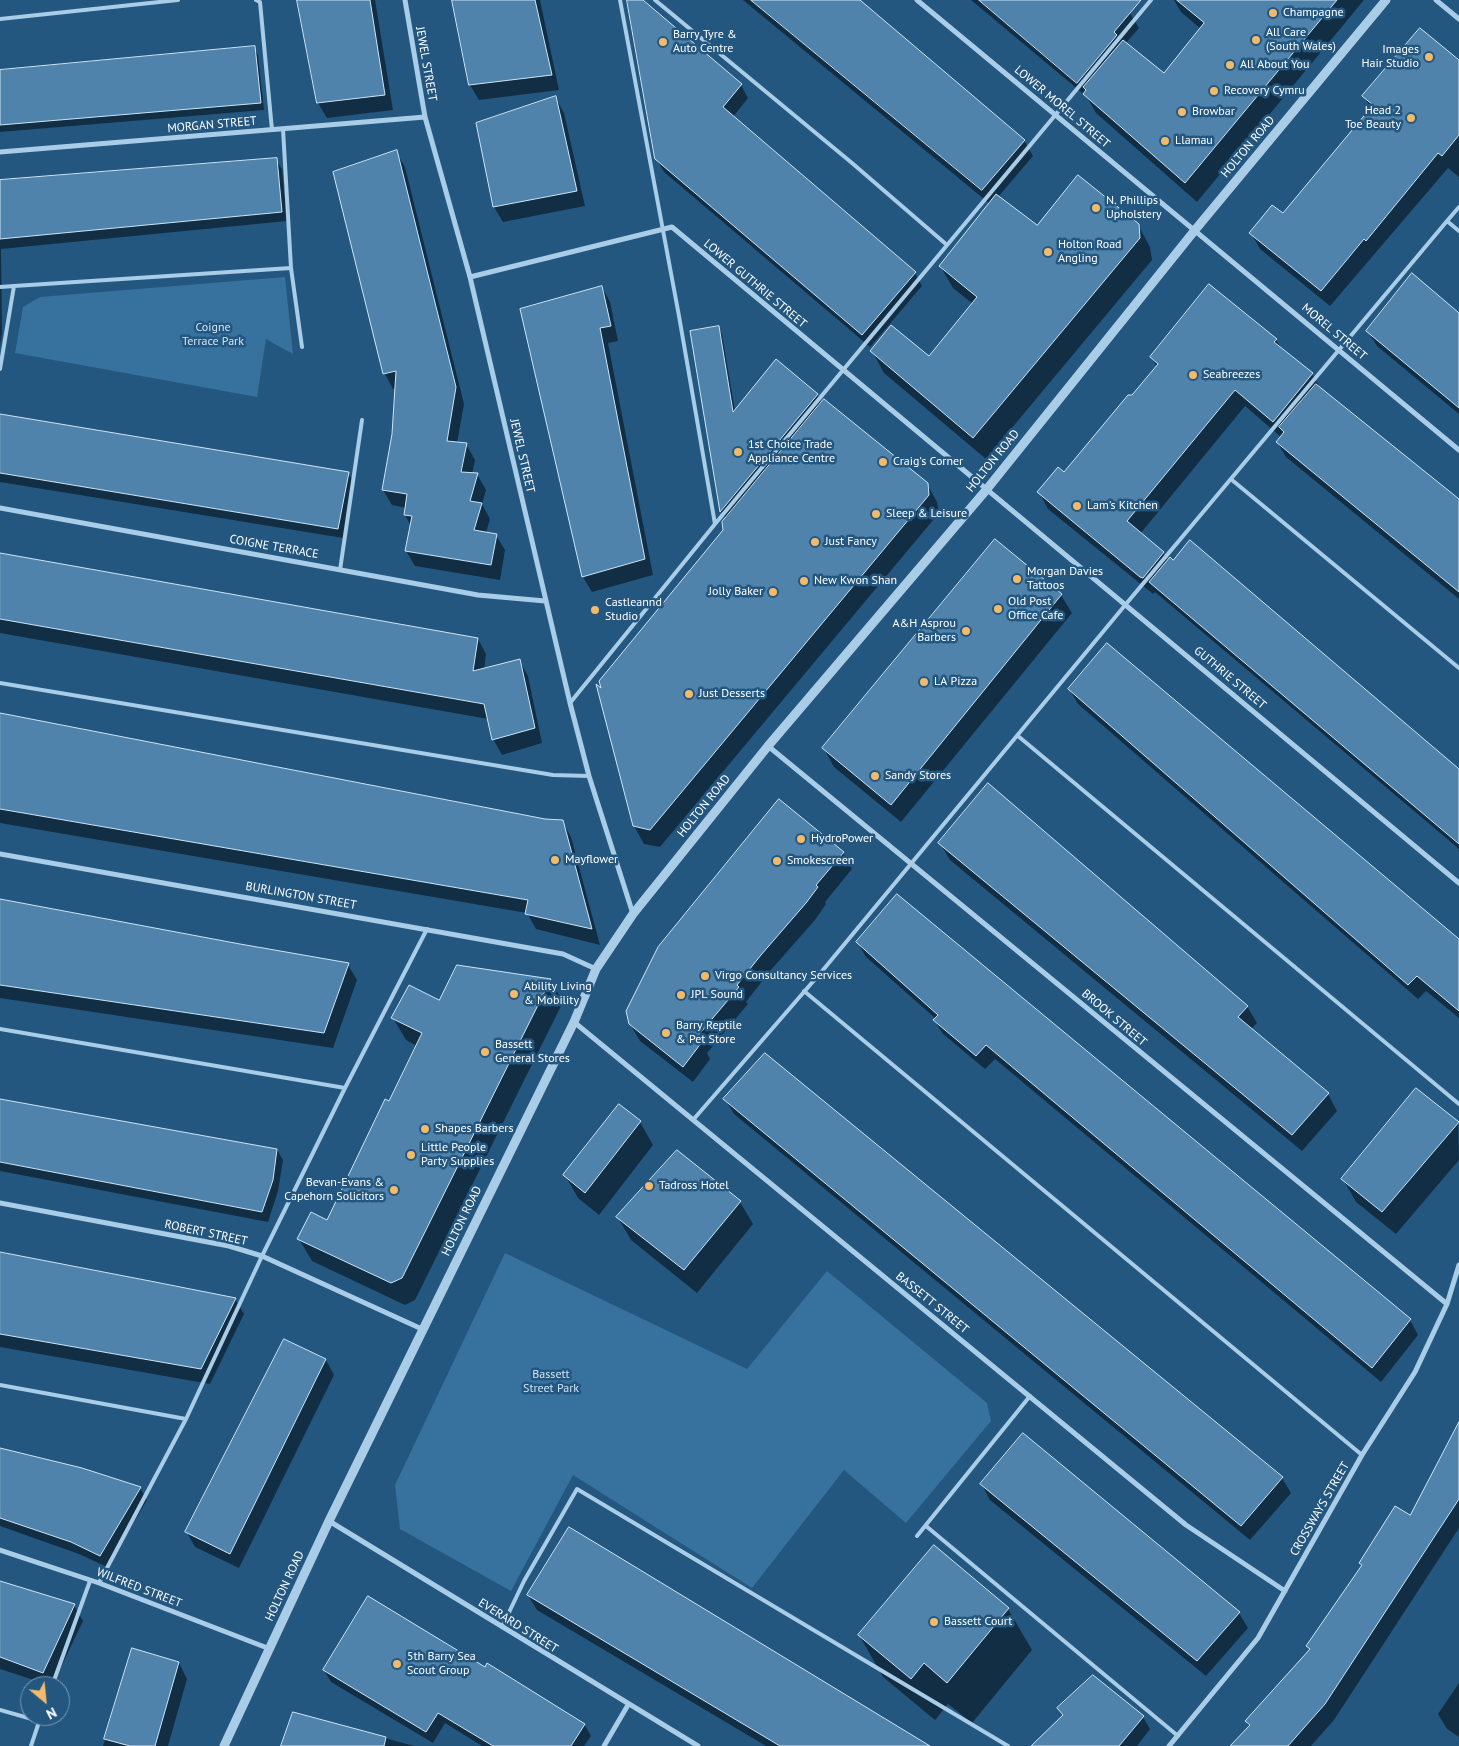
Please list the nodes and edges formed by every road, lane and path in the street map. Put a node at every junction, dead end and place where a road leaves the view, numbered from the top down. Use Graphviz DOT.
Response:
graph roads {
  1 [pos="178,0"];
  2 [pos="256,0"];
  3 [pos="405,0"];
  4 [pos="620,0"];
  5 [pos="655,0"];
  6 [pos="917,0"];
  7 [pos="1151,0"];
  8 [pos="1386,0"];
  9 [pos="1436,0"];
  10 [pos="0,19"];
  11 [pos="1459,19"];
  12 [pos="1056,115"];
  13 [pos="425,118"];
  14 [pos="283,129"];
  15 [pos="272,130"];
  16 [pos="0,152"];
  17 [pos="1459,207"];
  18 [pos="1447,222"];
  19 [pos="662,228"];
  20 [pos="1195,230"];
  21 [pos="1459,231"];
  22 [pos="947,245"];
  23 [pos="291,268"];
  24 [pos="470,277"];
  25 [pos="0,286"];
  26 [pos="14,286"];
  27 [pos="302,347"];
  28 [pos="1340,351"];
  29 [pos="0,369"];
  30 [pos="842,369"];
  31 [pos="362,420"];
  32 [pos="1459,450"];
  33 [pos="1232,480"];
  34 [pos="987,489"];
  35 [pos="0,508"];
  36 [pos="715,524"];
  37 [pos="340,570"];
  38 [pos="545,601"];
  39 [pos="1126,604"];
  40 [pos="1459,668"];
  41 [pos="0,682"];
  42 [pos="570,703"];
  43 [pos="1018,736"];
  44 [pos="768,746"];
  45 [pos="588,776"];
  46 [pos="0,854"];
  47 [pos="911,863"];
  48 [pos="1459,884"];
  49 [pos="633,914"];
  50 [pos="427,929"];
  51 [pos="596,969"];
  52 [pos="804,991"];
  53 [pos="574,1022"];
  54 [pos="0,1029"];
  55 [pos="346,1088"];
  56 [pos="1459,1104"];
  57 [pos="693,1120"];
  58 [pos="0,1203"];
  59 [pos="262,1256"];
  60 [pos="1459,1265"];
  61 [pos="1447,1304"];
  62 [pos="424,1330"];
  63 [pos="0,1385"];
  64 [pos="1030,1396"];
  65 [pos="186,1420"];
  66 [pos="1362,1455"];
  67 [pos="329,1521"];
  68 [pos="926,1526"];
  69 [pos="918,1536"];
  70 [pos="0,1550"];
  71 [pos="90,1581"];
  72 [pos="99,1583"];
  73 [pos="1285,1591"];
  74 [pos="502,1627"];
  75 [pos="270,1649"];
  76 [pos="56,1676"];
  77 [pos="628,1705"];
  78 [pos="0,1710"];
  79 [pos="20,1716"];
  80 [pos="37,1726"];
  81 [pos="1178,1736"];
  82 [pos="31,1746"];
  83 [pos="224,1746"];
  84 [pos="604,1746"];
  85 [pos="698,1746"];
  86 [pos="1008,1746"];
  87 [pos="1169,1746"];
  1 -- 10 [label="lane"];
  2 -- 15 [label="lane"];
  3 -- 13 [label="street, JEWEL STREET"];
  4 -- 19 [label="lane"];
  5 -- 22 [label="lane"];
  6 -- 12 [label="street, LOWER MOREL STREET"];
  7 -- 12 [label="lane"];
  8 -- 20 [label="street, HOLTON ROAD"];
  9 -- 11 [label="street"];
  12 -- 20 [label="street, LOWER MOREL STREET"];
  12 -- 22 [label="lane"];
  13 -- 14 [label="street, MORGAN STREET"];
  13 -- 24 [label="street, JEWEL STREET"];
  14 -- 15 [label="street, MORGAN STREET"];
  14 -- 23 [label="lane"];
  15 -- 16 [label="street, MORGAN STREET"];
  17 -- 18 [label="lane"];
  18 -- 21 [label="lane"];
  18 -- 28 [label="lane"];
  19 -- 24 [label="street"];
  19 -- 30 [label="street, LOWER GUTHRIE STREET"];
  19 -- 36 [label="lane"];
  20 -- 28 [label="street, MOREL STREET"];
  20 -- 34 [label="street, HOLTON ROAD"];
  22 -- 30 [label="lane"];
  23 -- 26 [label="lane"];
  23 -- 27 [label="lane"];
  24 -- 38 [label="street, JEWEL STREET"];
  25 -- 26 [label="lane"];
  26 -- 29 [label="lane"];
  28 -- 32 [label="street, MOREL STREET"];
  28 -- 33 [label="lane"];
  30 -- 34 [label="street, LOWER GUTHRIE STREET"];
  30 -- 36 [label="lane"];
  31 -- 37 [label="lane"];
  33 -- 39 [label="lane"];
  33 -- 40 [label="lane"];
  34 -- 39 [label="street, GUTHRIE STREET"];
  34 -- 44 [label="street, HOLTON ROAD"];
  35 -- 37 [label="street, COIGNE TERRACE"];
  36 -- 42 [label="lane"];
  37 -- 38 [label="street, COIGNE TERRACE"];
  38 -- 42 [label="street, JEWEL STREET"];
  39 -- 43 [label="lane"];
  39 -- 48 [label="street, GUTHRIE STREET"];
  41 -- 45 [label="lane"];
  42 -- 45 [label="street, JEWEL STREET"];
  43 -- 47 [label="lane"];
  43 -- 56 [label="lane"];
  44 -- 47 [label="street, BROOK STREET"];
  44 -- 49 [label="street, HOLTON ROAD"];
  45 -- 49 [label="street, JEWEL STREET"];
  46 -- 50 [label="street, BURLINGTON STREET"];
  47 -- 52 [label="lane"];
  47 -- 61 [label="street, BROOK STREET"];
  49 -- 51 [label="street, HOLTON ROAD"];
  50 -- 51 [label="street, BURLINGTON STREET"];
  50 -- 55 [label="lane"];
  51 -- 53 [label="street, HOLTON ROAD"];
  52 -- 57 [label="lane"];
  52 -- 66 [label="lane"];
  53 -- 57 [label="street, BASSETT STREET"];
  53 -- 62 [label="street, HOLTON ROAD"];
  54 -- 55 [label="lane"];
  55 -- 59 [label="lane"];
  57 -- 64 [label="street, BASSETT STREET"];
  58 -- 59 [label="street, ROBERT STREET"];
  59 -- 62 [label="street, ROBERT STREET"];
  59 -- 65 [label="lane"];
  60 -- 61 [label="street, CROSSWAYS STREET"];
  61 -- 66 [label="street, CROSSWAYS STREET"];
  62 -- 67 [label="street, HOLTON ROAD"];
  63 -- 65 [label="lane"];
  64 -- 68 [label="lane"];
  64 -- 73 [label="street, BASSETT STREET"];
  65 -- 72 [label="lane"];
  66 -- 73 [label="street, CROSSWAYS STREET"];
  67 -- 74 [label="street, EVERARD STREET"];
  67 -- 75 [label="street, HOLTON ROAD"];
  68 -- 69 [label="lane"];
  68 -- 81 [label="lane"];
  70 -- 71 [label="street, WILFRED STREET"];
  71 -- 72 [label="street, WILFRED STREET"];
  71 -- 76 [label="lane"];
  72 -- 75 [label="street, WILFRED STREET"];
  73 -- 81 [label="street, CROSSWAYS STREET"];
  74 -- 77 [label="street, EVERARD STREET"];
  74 -- 86 [label="lane"];
  75 -- 83 [label="street, HOLTON ROAD"];
  77 -- 84 [label="street"];
  77 -- 85 [label="street, EVERARD STREET"];
  78 -- 79 [label="lane"];
  80 -- 82 [label="lane"];
  81 -- 87 [label="street, CROSSWAYS STREET"];
}
